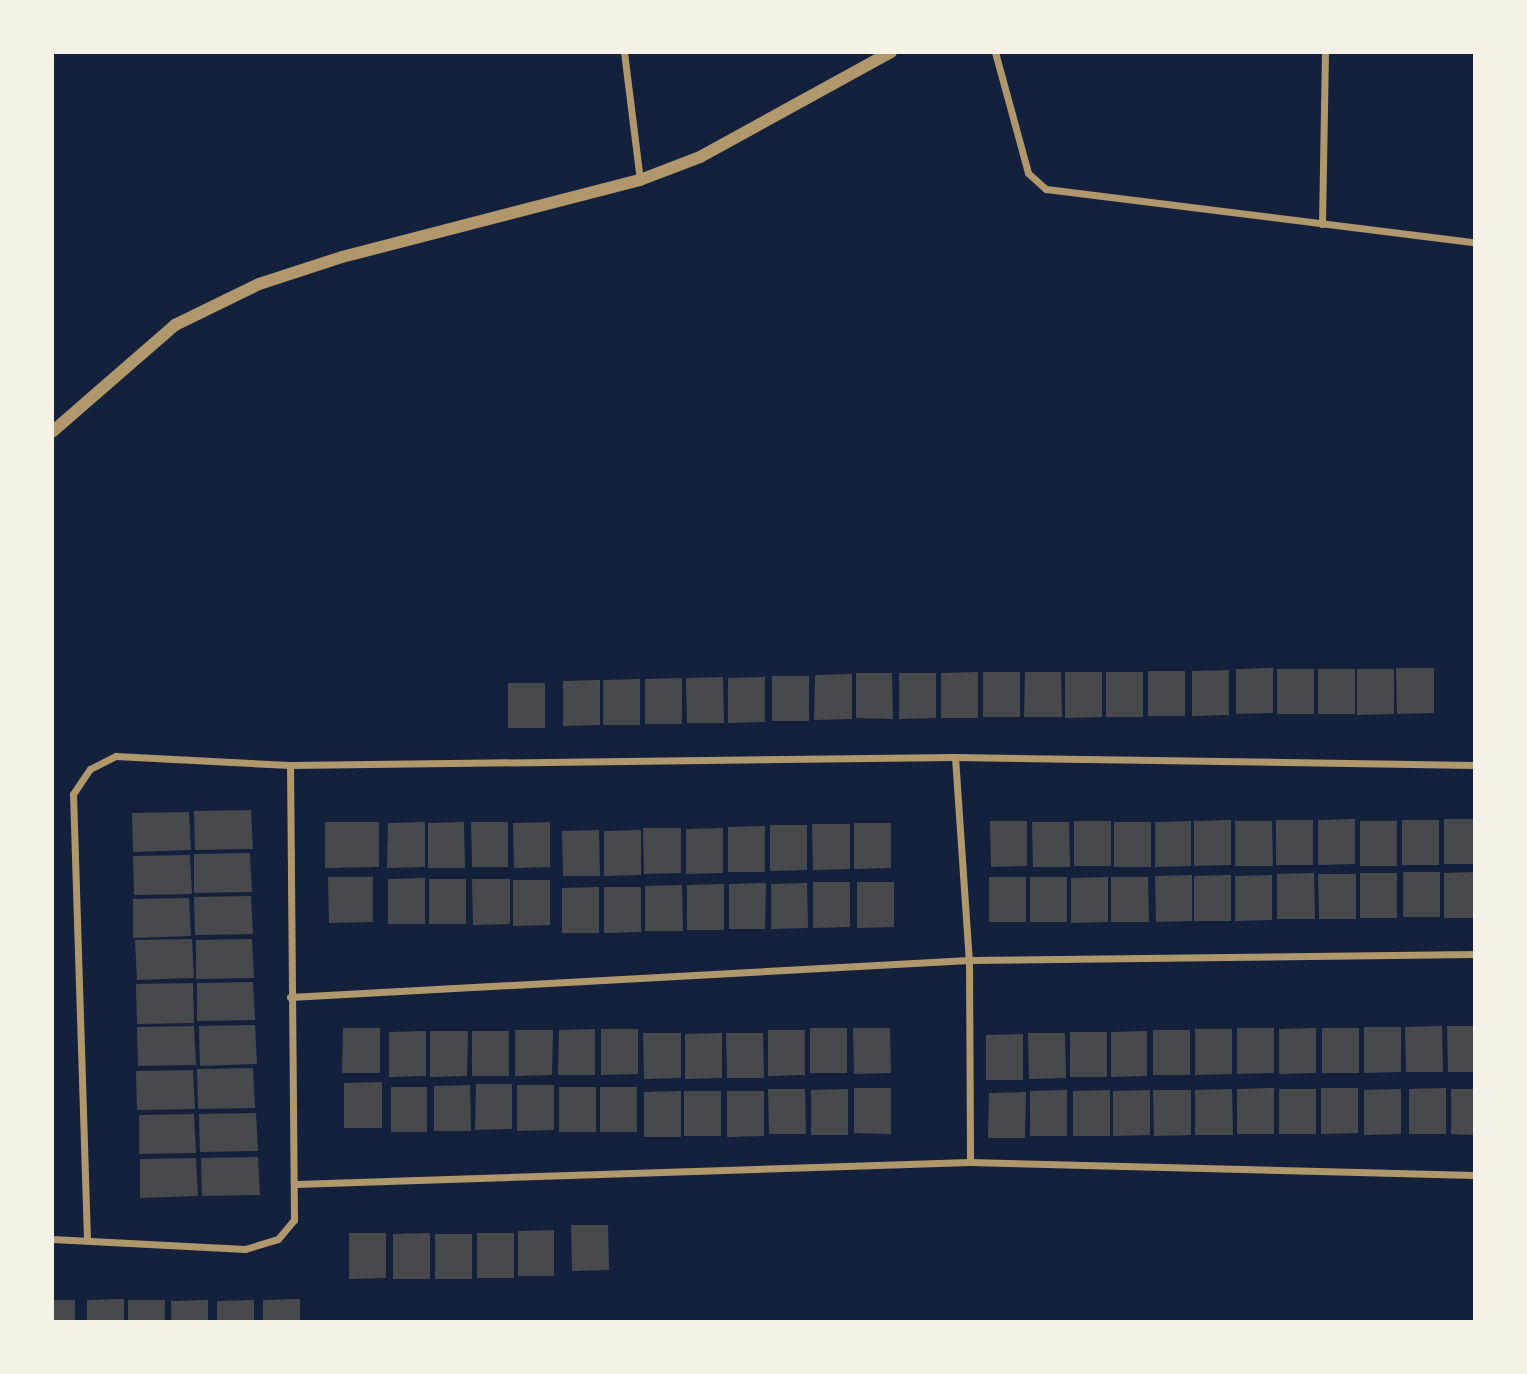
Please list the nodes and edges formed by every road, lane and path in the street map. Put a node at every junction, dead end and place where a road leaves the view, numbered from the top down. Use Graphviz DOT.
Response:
graph roads {
  1 [pos="624,52"];
  2 [pos="891,52"];
  3 [pos="995,52"];
  4 [pos="1325,52"];
  5 [pos="640,180"];
  6 [pos="1322,224"];
  7 [pos="1475,242"];
  8 [pos="52,432"];
  9 [pos="955,757"];
  10 [pos="290,765"];
  11 [pos="1475,765"];
  12 [pos="1475,954"];
  13 [pos="970,961"];
  14 [pos="290,997"];
  15 [pos="970,1162"];
  16 [pos="1475,1175"];
  17 [pos="296,1184"];
  18 [pos="52,1239"];
  19 [pos="87,1239"];
  1 -- 5 [label="street"];
  2 -- 5 [label="street"];
  3 -- 6 [label="street"];
  4 -- 6 [label="street"];
  5 -- 8 [label="street"];
  6 -- 7 [label="street"];
  9 -- 10 [label="street"];
  9 -- 11 [label="street"];
  9 -- 13 [label="street"];
  10 -- 14 [label="street"];
  10 -- 19 [label="street"];
  12 -- 13 [label="street"];
  13 -- 14 [label="street"];
  13 -- 15 [label="street"];
  14 -- 17 [label="street"];
  15 -- 16 [label="street"];
  15 -- 17 [label="street"];
  17 -- 19 [label="street"];
  18 -- 19 [label="street"];
}
